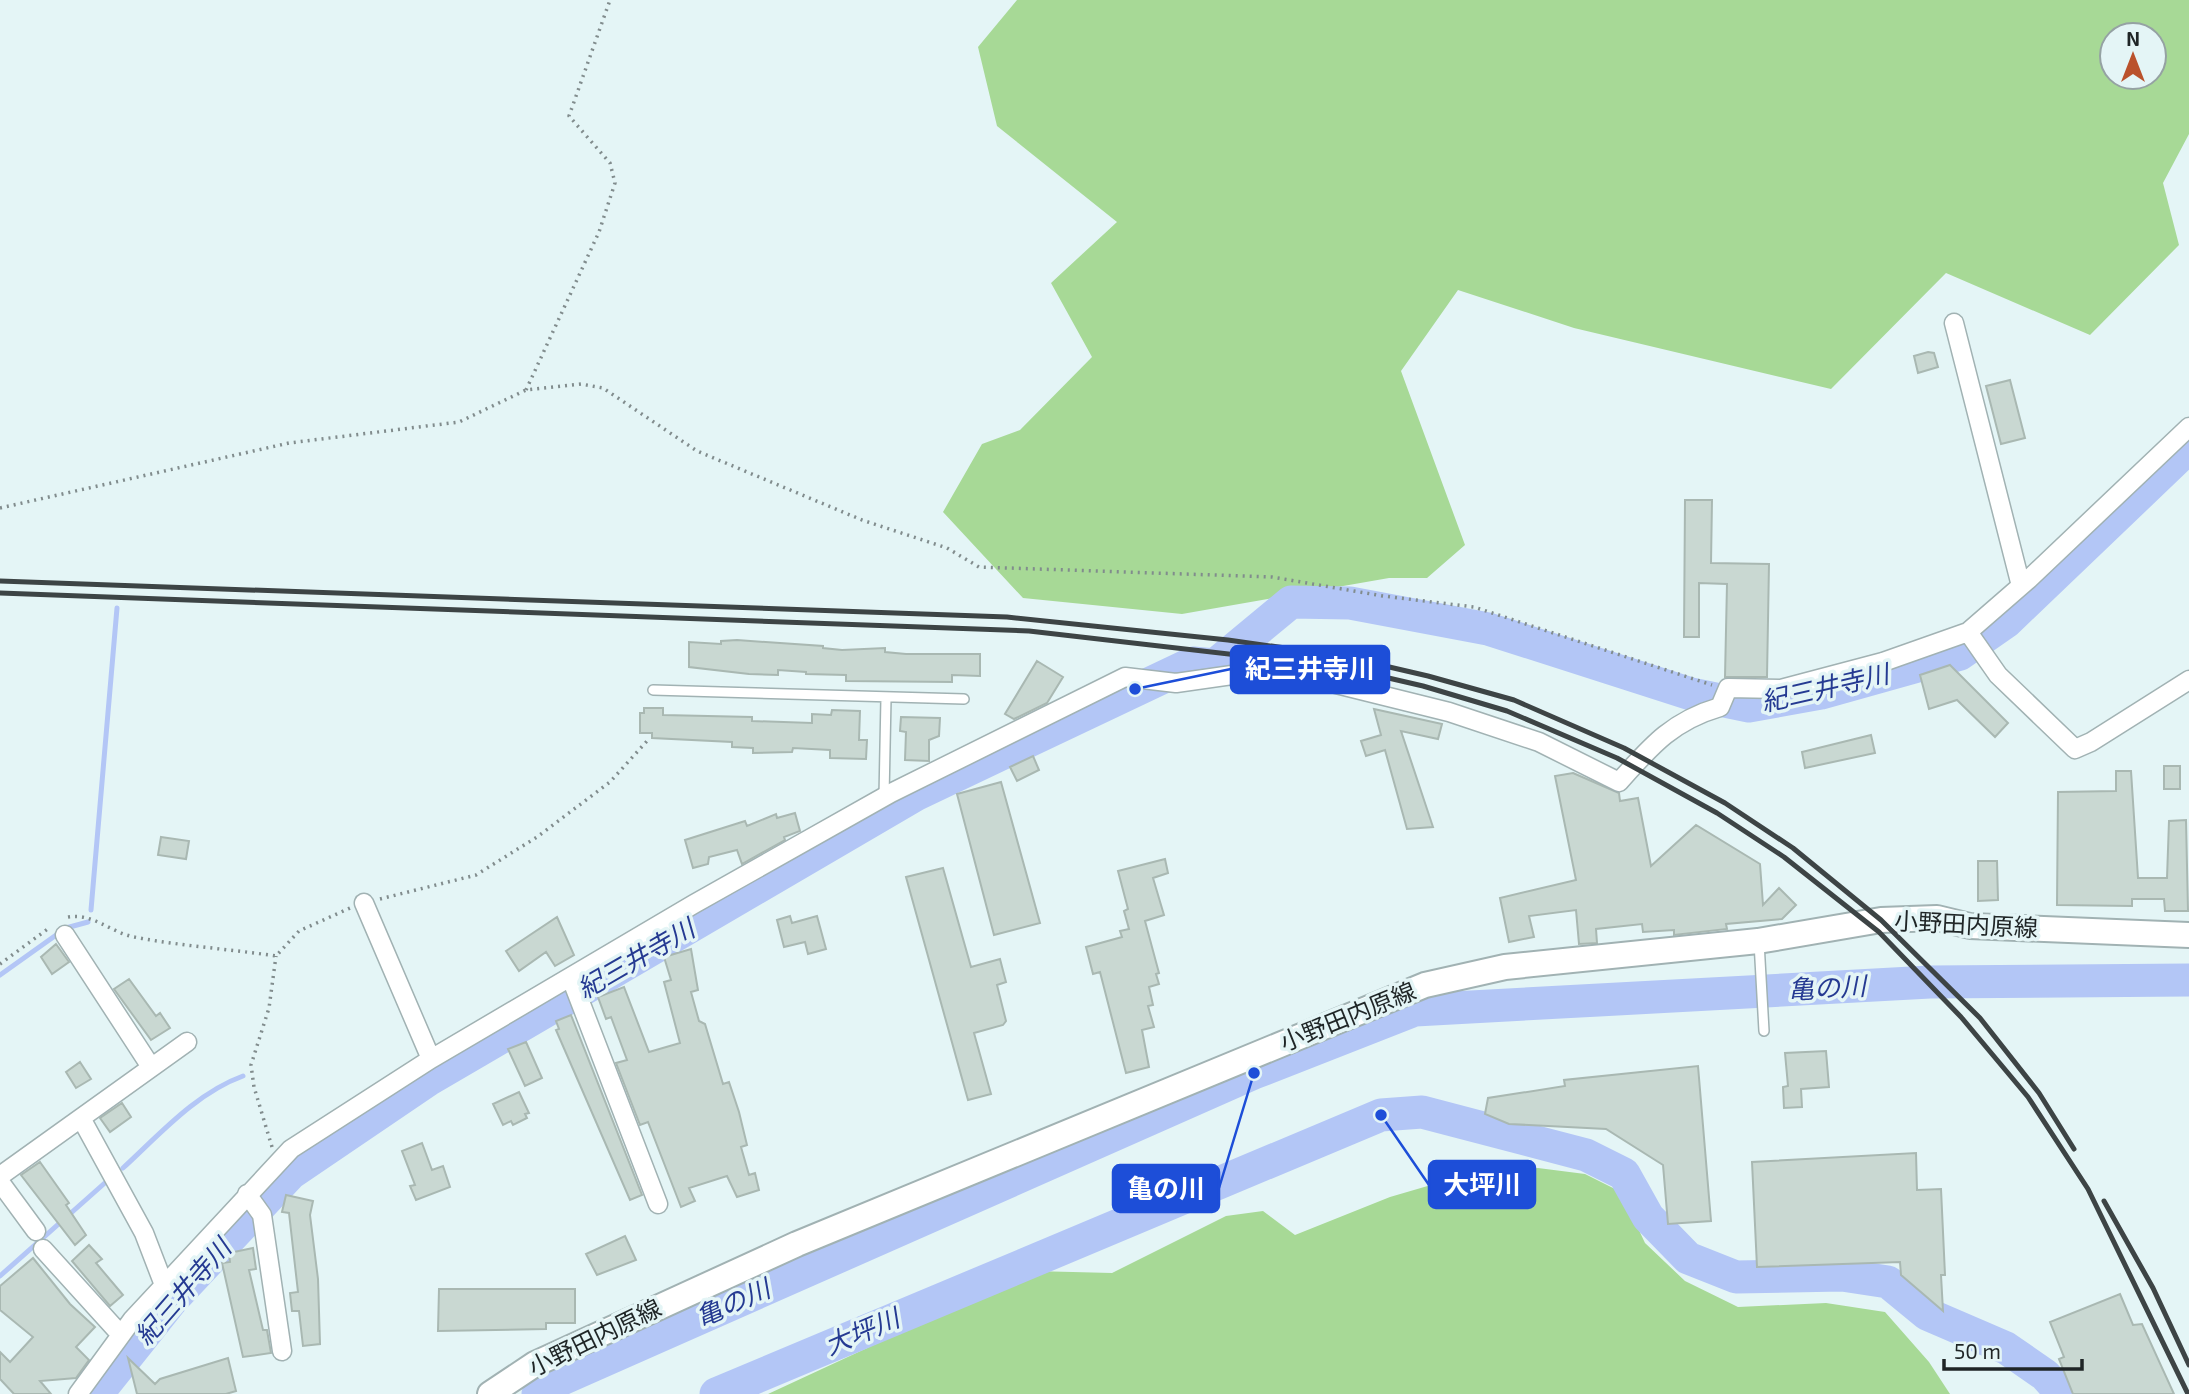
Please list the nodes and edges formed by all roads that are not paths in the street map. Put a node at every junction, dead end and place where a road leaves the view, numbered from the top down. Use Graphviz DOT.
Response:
graph roads {
  1 [pos="1954,323"];
  2 [pos="2189,427"];
  3 [pos="2021,586"];
  4 [pos="1968,632"];
  5 [pos="2189,680"];
  6 [pos="653,690"];
  7 [pos="886,698"];
  8 [pos="964,699"];
  9 [pos="884,797"];
  10 [pos="363,903"];
  11 [pos="65,935"];
  12 [pos="2189,935"];
  13 [pos="1759,947"];
  14 [pos="575,989"];
  15 [pos="1764,1031"];
  16 [pos="187,1042"];
  17 [pos="431,1059"];
  18 [pos="151,1067"];
  19 [pos="81,1118"];
  20 [pos="0,1175"];
  21 [pos="0,1182"];
  22 [pos="254,1204"];
  23 [pos="658,1204"];
  24 [pos="36,1231"];
  25 [pos="43,1249"];
  26 [pos="164,1285"];
  27 [pos="121,1335"];
  28 [pos="282,1351"];
  29 [pos="78,1394"];
  30 [pos="490,1394"];
  1 -- 3 [label="street"];
  2 -- 3 [label="street"];
  3 -- 4 [label="street"];
  4 -- 5 [label="street"];
  4 -- 9 [label="street"];
  6 -- 7 [label="lane"];
  7 -- 8 [label="lane"];
  7 -- 9 [label="lane"];
  9 -- 14 [label="street"];
  10 -- 17 [label="street"];
  11 -- 18 [label="street"];
  12 -- 13 [label="main road, 小野田内原線"];
  13 -- 15 [label="lane"];
  13 -- 30 [label="main road, 小野田内原線"];
  14 -- 17 [label="street"];
  14 -- 23 [label="street"];
  16 -- 18 [label="street"];
  17 -- 22 [label="street"];
  18 -- 19 [label="street"];
  19 -- 20 [label="street"];
  19 -- 26 [label="street"];
  21 -- 24 [label="street"];
  22 -- 26 [label="street"];
  22 -- 28 [label="street"];
  25 -- 27 [label="street"];
  26 -- 27 [label="street"];
  27 -- 29 [label="street"];
}
